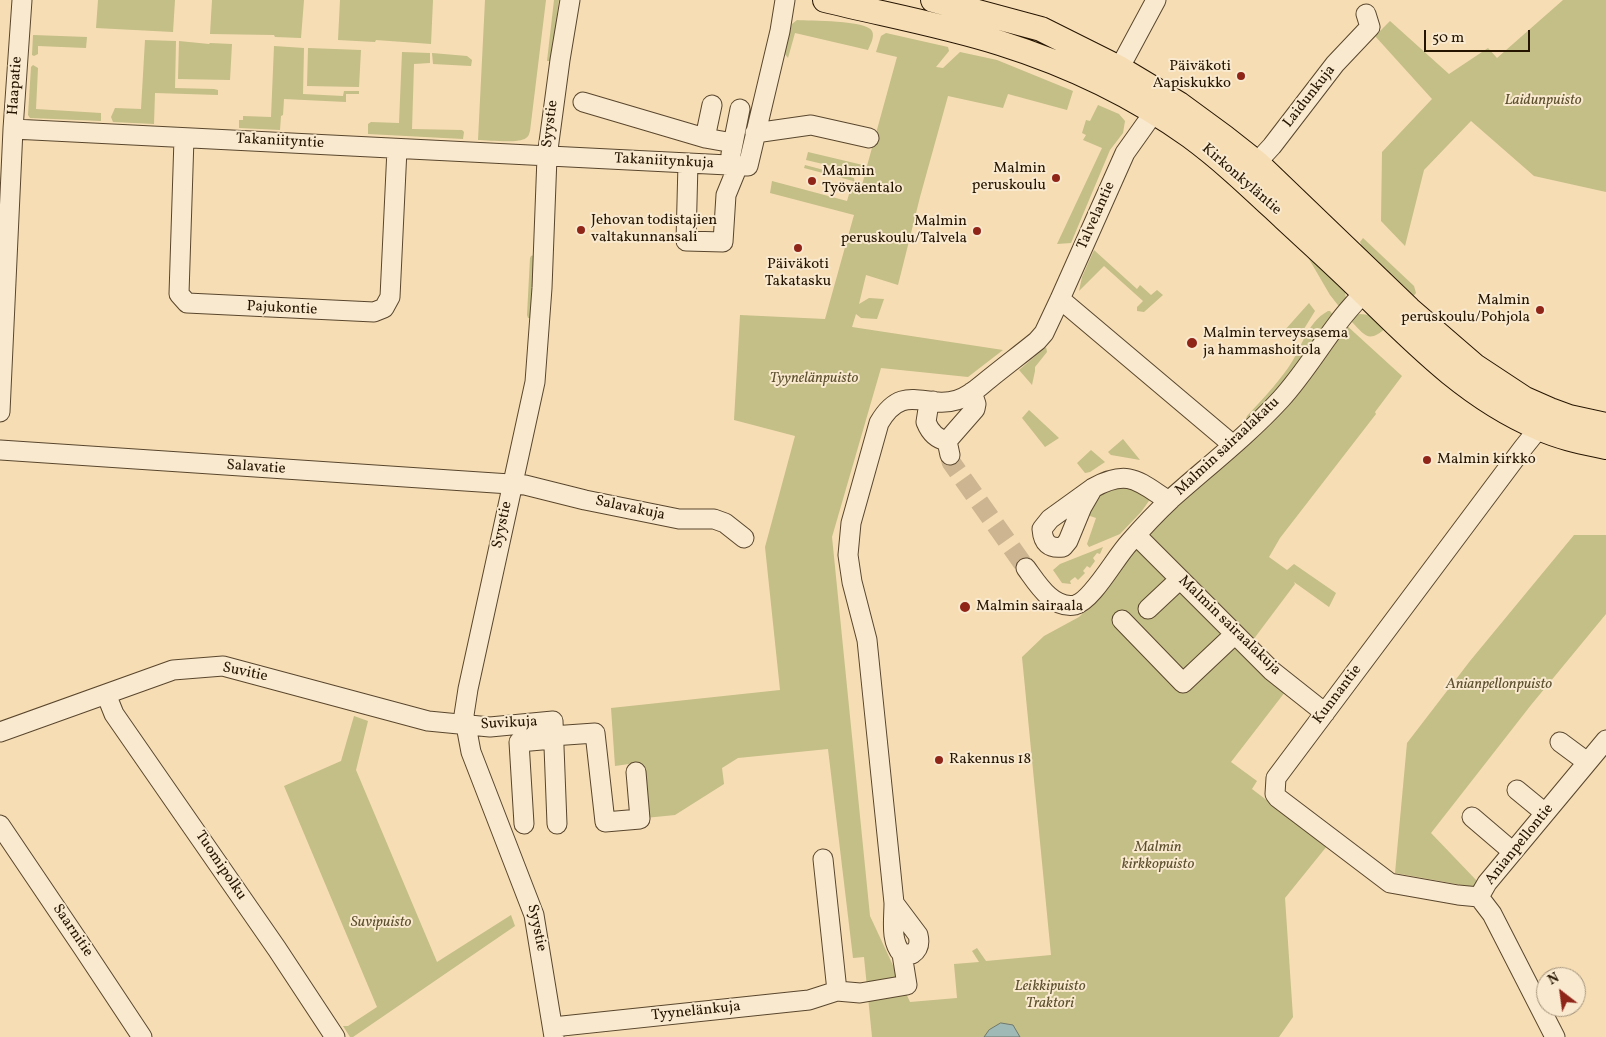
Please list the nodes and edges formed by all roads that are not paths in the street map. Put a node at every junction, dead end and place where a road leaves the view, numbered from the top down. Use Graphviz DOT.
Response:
graph roads {
  1 [pos="22,0"];
  2 [pos="570,0"];
  3 [pos="785,0"];
  4 [pos="825,0"];
  5 [pos="933,0"];
  6 [pos="1156,0"];
  7 [pos="1366,14"];
  8 [pos="1114,78"];
  9 [pos="8,89"];
  10 [pos="583,102"];
  11 [pos="1160,104"];
  12 [pos="712,105"];
  13 [pos="740,108"];
  14 [pos="13,129"];
  15 [pos="755,133"];
  16 [pos="184,138"];
  17 [pos="705,138"];
  18 [pos="869,138"];
  19 [pos="733,143"];
  20 [pos="397,149"];
  21 [pos="547,156"];
  22 [pos="688,163"];
  23 [pos="733,165"];
  24 [pos="1249,171"];
  25 [pos="5,204"];
  26 [pos="1370,286"];
  27 [pos="1060,299"];
  28 [pos="1,361"];
  29 [pos="972,392"];
  30 [pos="933,400"];
  31 [pos="0,412"];
  32 [pos="1544,419"];
  33 [pos="1606,425"];
  34 [pos="1233,445"];
  35 [pos="1606,448"];
  36 [pos="0,450"];
  37 [pos="512,485"];
  38 [pos="1092,488"];
  39 [pos="1169,501"];
  40 [pos="1136,535"];
  41 [pos="744,538"];
  42 [pos="1026,568"];
  43 [pos="1180,579"];
  44 [pos="1148,609"];
  45 [pos="1122,620"];
  46 [pos="1236,634"];
  47 [pos="106,694"];
  48 [pos="1325,713"];
  49 [pos="465,724"];
  50 [pos="0,732"];
  51 [pos="553,732"];
  52 [pos="1606,740"];
  53 [pos="1560,742"];
  54 [pos="1587,762"];
  55 [pos="636,772"];
  56 [pos="1517,790"];
  57 [pos="1545,813"];
  58 [pos="1472,817"];
  59 [pos="524,824"];
  60 [pos="557,824"];
  61 [pos="0,825"];
  62 [pos="1513,852"];
  63 [pos="823,859"];
  64 [pos="1479,897"];
  65 [pos="837,990"];
  66 [pos="554,1032"];
  67 [pos="142,1037"];
  68 [pos="335,1037"];
  69 [pos="1555,1037"];
  1 -- 9 [label="street, Haapatie"];
  2 -- 21 [label="street, Syystie"];
  3 -- 15 [label="street"];
  4 -- 8 [label="main road, Kirkonkyläntie"];
  5 -- 8 [label="main road, Kirkonkyläntie"];
  6 -- 8 [label="street"];
  7 -- 24 [label="street, Laidunkuja"];
  8 -- 11 [label="main road, Kirkonkyläntie"];
  9 -- 14 [label="street, Haapatie"];
  10 -- 17 [label="street"];
  11 -- 24 [label="main road, Kirkonkyläntie"];
  11 -- 27 [label="street, Talvelantie"];
  12 -- 17 [label="street"];
  13 -- 19 [label="street"];
  14 -- 16 [label="street, Takaniityntie"];
  14 -- 25 [label="street, Haapatie"];
  15 -- 18 [label="street"];
  15 -- 23 [label="street"];
  16 -- 20 [label="street, Takaniityntie"];
  16 -- 20 [label="street, Pajukontie"];
  17 -- 19 [label="street"];
  19 -- 23 [label="street"];
  20 -- 21 [label="street, Takaniityntie"];
  21 -- 22 [label="street, Takaniitynkuja"];
  21 -- 37 [label="street, Syystie"];
  22 -- 23 [label="street, Takaniitynkuja"];
  22 -- 23 [label="street"];
  24 -- 26 [label="main road, Kirkonkyläntie"];
  25 -- 28 [label="street, Haapatie"];
  26 -- 32 [label="main road, Kirkonkyläntie"];
  26 -- 34 [label="street, Malmin sairaalakatu"];
  27 -- 29 [label="street, Talvelantie"];
  27 -- 34 [label="street"];
  28 -- 31 [label="street, Haapatie"];
  29 -- 30 [label="street"];
  29 -- 30 [label="street"];
  30 -- 65 [label="street"];
  32 -- 33 [label="main road, Kirkonkyläntie"];
  32 -- 35 [label="main road, Kirkonkyläntie"];
  32 -- 48 [label="street, Kunnantie"];
  34 -- 39 [label="street, Malmin sairaalakatu"];
  36 -- 37 [label="street, Salavatie"];
  37 -- 41 [label="street, Salavakuja"];
  37 -- 49 [label="street, Syystie"];
  38 -- 39 [label="street, Malmin sairaalakatu"];
  39 -- 40 [label="street"];
  40 -- 42 [label="street"];
  40 -- 43 [label="street, Malmin sairaalakuja"];
  43 -- 44 [label="street"];
  43 -- 46 [label="street, Malmin sairaalakuja"];
  45 -- 46 [label="street"];
  46 -- 48 [label="street, Malmin sairaalakuja"];
  47 -- 49 [label="street, Suvitie"];
  47 -- 50 [label="street, Suvitie"];
  47 -- 68 [label="street, Tuomipolku"];
  48 -- 64 [label="street, Kunnantie"];
  49 -- 51 [label="street, Suvikuja"];
  49 -- 66 [label="street, Syystie"];
  51 -- 55 [label="street"];
  51 -- 59 [label="street"];
  51 -- 60 [label="street"];
  52 -- 54 [label="street, Anianpellontie"];
  53 -- 54 [label="street"];
  54 -- 57 [label="street, Anianpellontie"];
  56 -- 57 [label="street"];
  57 -- 62 [label="street, Anianpellontie"];
  58 -- 62 [label="street"];
  61 -- 67 [label="street, Saarnitie"];
  62 -- 64 [label="street, Anianpellontie"];
  63 -- 65 [label="street"];
  64 -- 69 [label="street, Anianpellontie"];
  65 -- 66 [label="street, Tyynelänkuja"];
}
